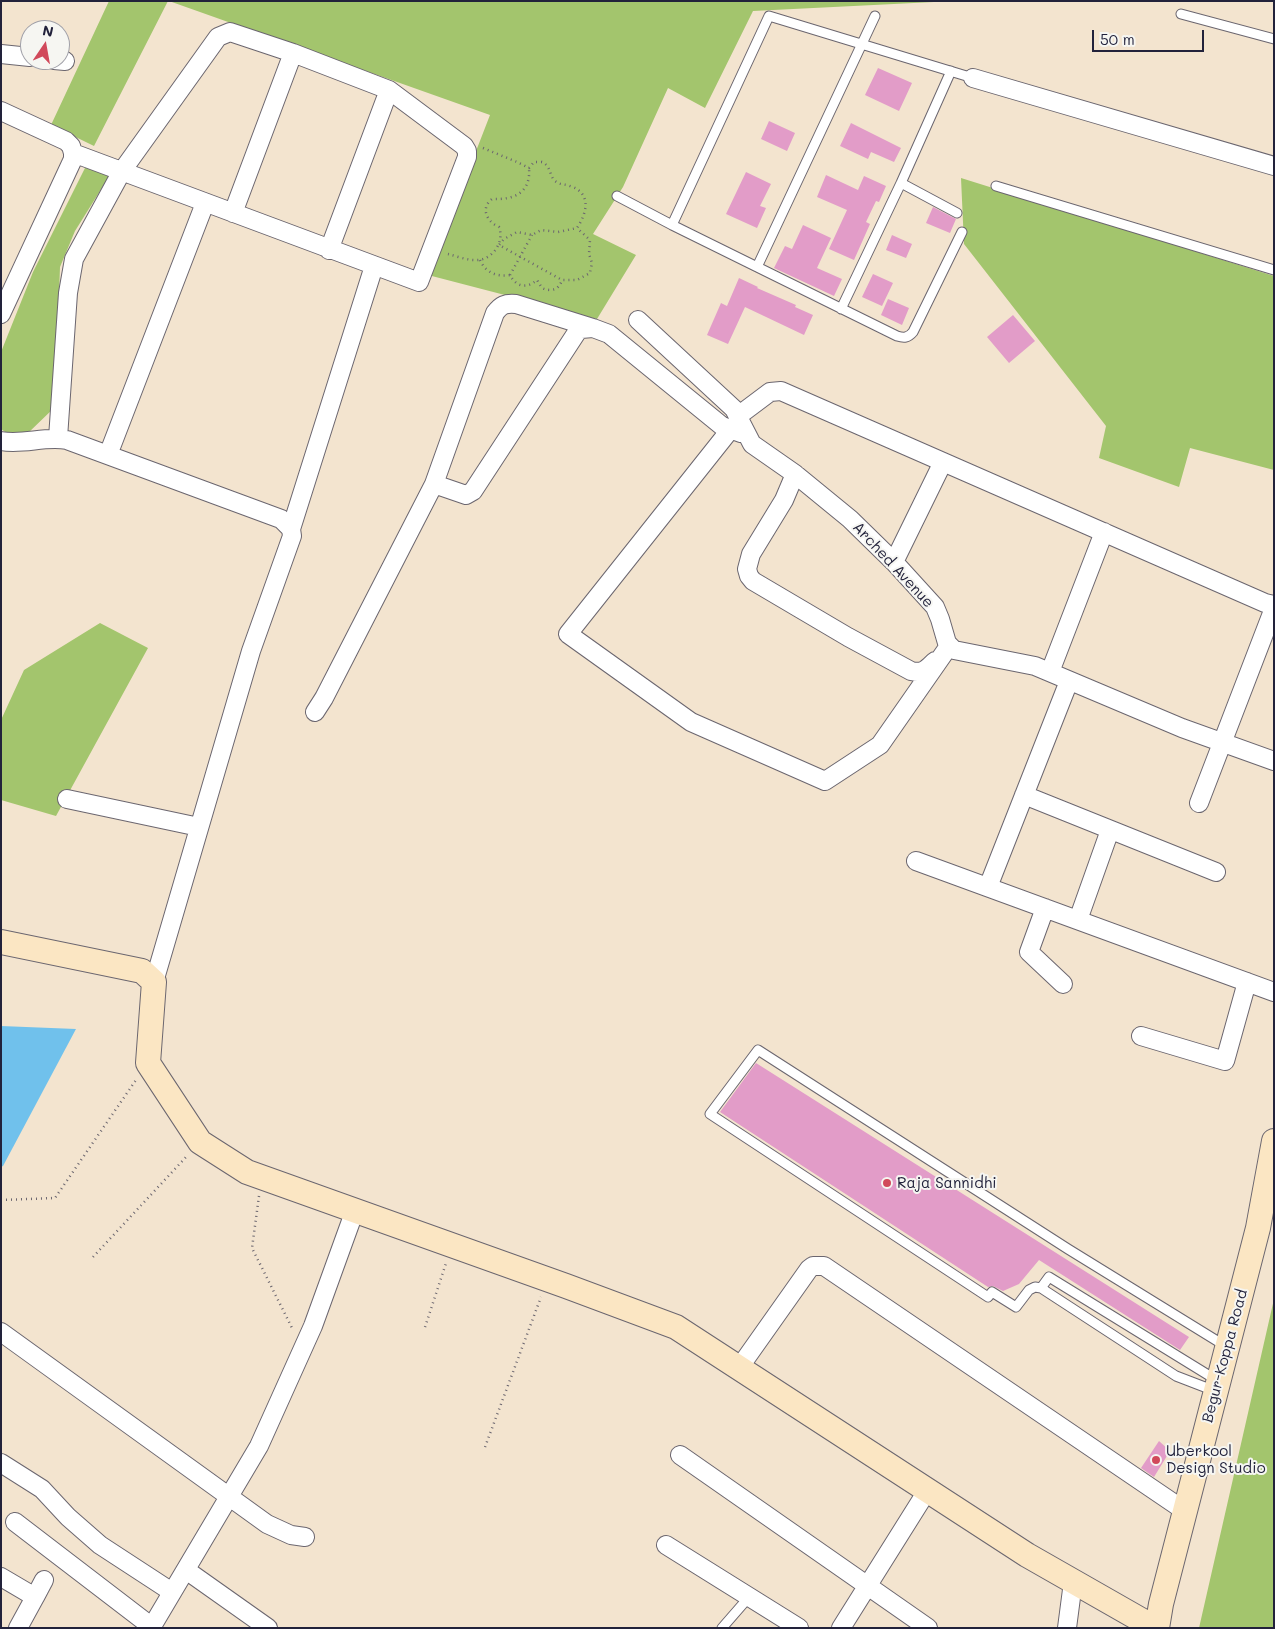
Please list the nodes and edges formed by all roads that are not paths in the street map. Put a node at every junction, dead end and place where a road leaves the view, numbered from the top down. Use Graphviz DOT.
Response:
graph roads {
  1 [pos="1181,14"];
  2 [pos="875,16"];
  3 [pos="1274,39"];
  4 [pos="864,43"];
  5 [pos="293,53"];
  6 [pos="1,54"];
  7 [pos="20,56"];
  8 [pos="951,71"];
  9 [pos="973,78"];
  10 [pos="389,90"];
  11 [pos="1,111"];
  12 [pos="73,153"];
  13 [pos="1274,166"];
  14 [pos="122,171"];
  15 [pos="901,183"];
  16 [pos="996,186"];
  17 [pos="617,196"];
  18 [pos="205,203"];
  19 [pos="957,212"];
  20 [pos="233,213"];
  21 [pos="672,225"];
  22 [pos="962,232"];
  23 [pos="329,250"];
  24 [pos="374,266"];
  25 [pos="757,267"];
  26 [pos="1274,270"];
  27 [pos="840,309"];
  28 [pos="1,314"];
  29 [pos="638,320"];
  30 [pos="593,328"];
  31 [pos="738,427"];
  32 [pos="58,438"];
  33 [pos="1,440"];
  34 [pos="108,456"];
  35 [pos="943,462"];
  36 [pos="795,474"];
  37 [pos="434,484"];
  38 [pos="291,529"];
  39 [pos="1104,532"];
  40 [pos="894,562"];
  41 [pos="1274,606"];
  42 [pos="949,646"];
  43 [pos="1050,672"];
  44 [pos="1069,681"];
  45 [pos="315,712"];
  46 [pos="1222,744"];
  47 [pos="1274,761"];
  48 [pos="1024,795"];
  49 [pos="67,799"];
  50 [pos="1199,803"];
  51 [pos="200,827"];
  52 [pos="1110,830"];
  53 [pos="916,861"];
  54 [pos="1216,872"];
  55 [pos="988,887"];
  56 [pos="1045,908"];
  57 [pos="1078,920"];
  58 [pos="1,942"];
  59 [pos="154,982"];
  60 [pos="1247,982"];
  61 [pos="1063,984"];
  62 [pos="1274,992"];
  63 [pos="1141,1036"];
  64 [pos="1274,1141"];
  65 [pos="355,1210"];
  66 [pos="1041,1288"];
  67 [pos="1,1332"];
  68 [pos="1227,1347"];
  69 [pos="739,1368"];
  70 [pos="1217,1386"];
  71 [pos="680,1455"];
  72 [pos="1,1463"];
  73 [pos="927,1490"];
  74 [pos="229,1498"];
  75 [pos="1185,1511"];
  76 [pos="14,1522"];
  77 [pos="306,1537"];
  78 [pos="666,1545"];
  79 [pos="186,1570"];
  80 [pos="1,1577"];
  81 [pos="44,1580"];
  82 [pos="1073,1582"];
  83 [pos="868,1586"];
  84 [pos="172,1592"];
  85 [pos="35,1597"];
  86 [pos="749,1597"];
  87 [pos="151,1627"];
  88 [pos="18,1628"];
  89 [pos="268,1628"];
  90 [pos="722,1628"];
  91 [pos="799,1628"];
  92 [pos="841,1628"];
  93 [pos="928,1628"];
  94 [pos="1067,1628"];
  95 [pos="1156,1628"];
  1 -- 3 [label="lane"];
  2 -- 4 [label="lane"];
  4 -- 8 [label="lane"];
  4 -- 21 [label="lane"];
  4 -- 25 [label="lane"];
  5 -- 10 [label="street"];
  5 -- 14 [label="street"];
  5 -- 20 [label="street"];
  6 -- 7 [label="street"];
  8 -- 9 [label="lane"];
  8 -- 15 [label="lane"];
  9 -- 13 [label="street"];
  10 -- 23 [label="street"];
  10 -- 24 [label="street"];
  11 -- 12 [label="street"];
  12 -- 14 [label="street"];
  12 -- 28 [label="street"];
  14 -- 18 [label="street"];
  14 -- 32 [label="street"];
  15 -- 19 [label="lane"];
  15 -- 27 [label="lane"];
  16 -- 26 [label="lane"];
  17 -- 21 [label="lane"];
  18 -- 20 [label="street"];
  18 -- 34 [label="street"];
  20 -- 23 [label="street"];
  21 -- 25 [label="lane"];
  22 -- 27 [label="lane"];
  23 -- 24 [label="street"];
  24 -- 38 [label="street"];
  25 -- 27 [label="lane"];
  29 -- 31 [label="street"];
  30 -- 31 [label="street, Arched Avenue"];
  30 -- 37 [label="street"];
  30 -- 37 [label="street, Arched Avenue"];
  31 -- 35 [label="street"];
  31 -- 36 [label="street, Arched Avenue"];
  31 -- 42 [label="street"];
  32 -- 33 [label="street"];
  32 -- 34 [label="street"];
  34 -- 38 [label="street"];
  35 -- 39 [label="street"];
  35 -- 40 [label="street"];
  36 -- 40 [label="street, Arched Avenue"];
  36 -- 42 [label="street"];
  37 -- 45 [label="street"];
  38 -- 51 [label="street"];
  39 -- 41 [label="street"];
  39 -- 43 [label="street"];
  40 -- 42 [label="street, Arched Avenue"];
  41 -- 46 [label="street"];
  42 -- 43 [label="street"];
  43 -- 44 [label="street"];
  44 -- 46 [label="street"];
  44 -- 48 [label="street"];
  46 -- 47 [label="street"];
  46 -- 50 [label="street"];
  48 -- 52 [label="street"];
  48 -- 55 [label="street"];
  49 -- 51 [label="street"];
  51 -- 59 [label="street"];
  52 -- 54 [label="street"];
  52 -- 57 [label="street"];
  53 -- 55 [label="street"];
  55 -- 56 [label="street"];
  56 -- 57 [label="street"];
  56 -- 61 [label="street"];
  57 -- 60 [label="street"];
  58 -- 59 [label="street"];
  59 -- 65 [label="street"];
  60 -- 62 [label="street"];
  60 -- 63 [label="street"];
  64 -- 68 [label="street, Begur-Koppa Road"];
  65 -- 69 [label="street"];
  65 -- 74 [label="street"];
  66 -- 68 [label="lane"];
  66 -- 70 [label="lane"];
  66 -- 70 [label="lane"];
  67 -- 74 [label="street"];
  68 -- 70 [label="street, Begur-Koppa Road"];
  69 -- 73 [label="street"];
  69 -- 75 [label="street"];
  70 -- 75 [label="street, Begur-Koppa Road"];
  71 -- 83 [label="street"];
  72 -- 84 [label="street"];
  73 -- 82 [label="street"];
  73 -- 83 [label="street"];
  74 -- 77 [label="street"];
  74 -- 79 [label="street"];
  75 -- 95 [label="street, Begur-Koppa Road"];
  76 -- 87 [label="street"];
  78 -- 86 [label="street"];
  79 -- 84 [label="street"];
  79 -- 89 [label="street"];
  80 -- 85 [label="street"];
  81 -- 85 [label="street"];
  82 -- 94 [label="street"];
  82 -- 95 [label="street"];
  83 -- 92 [label="street"];
  83 -- 93 [label="street"];
  84 -- 87 [label="street"];
  85 -- 88 [label="street"];
  86 -- 90 [label="lane"];
  86 -- 91 [label="street"];
}
